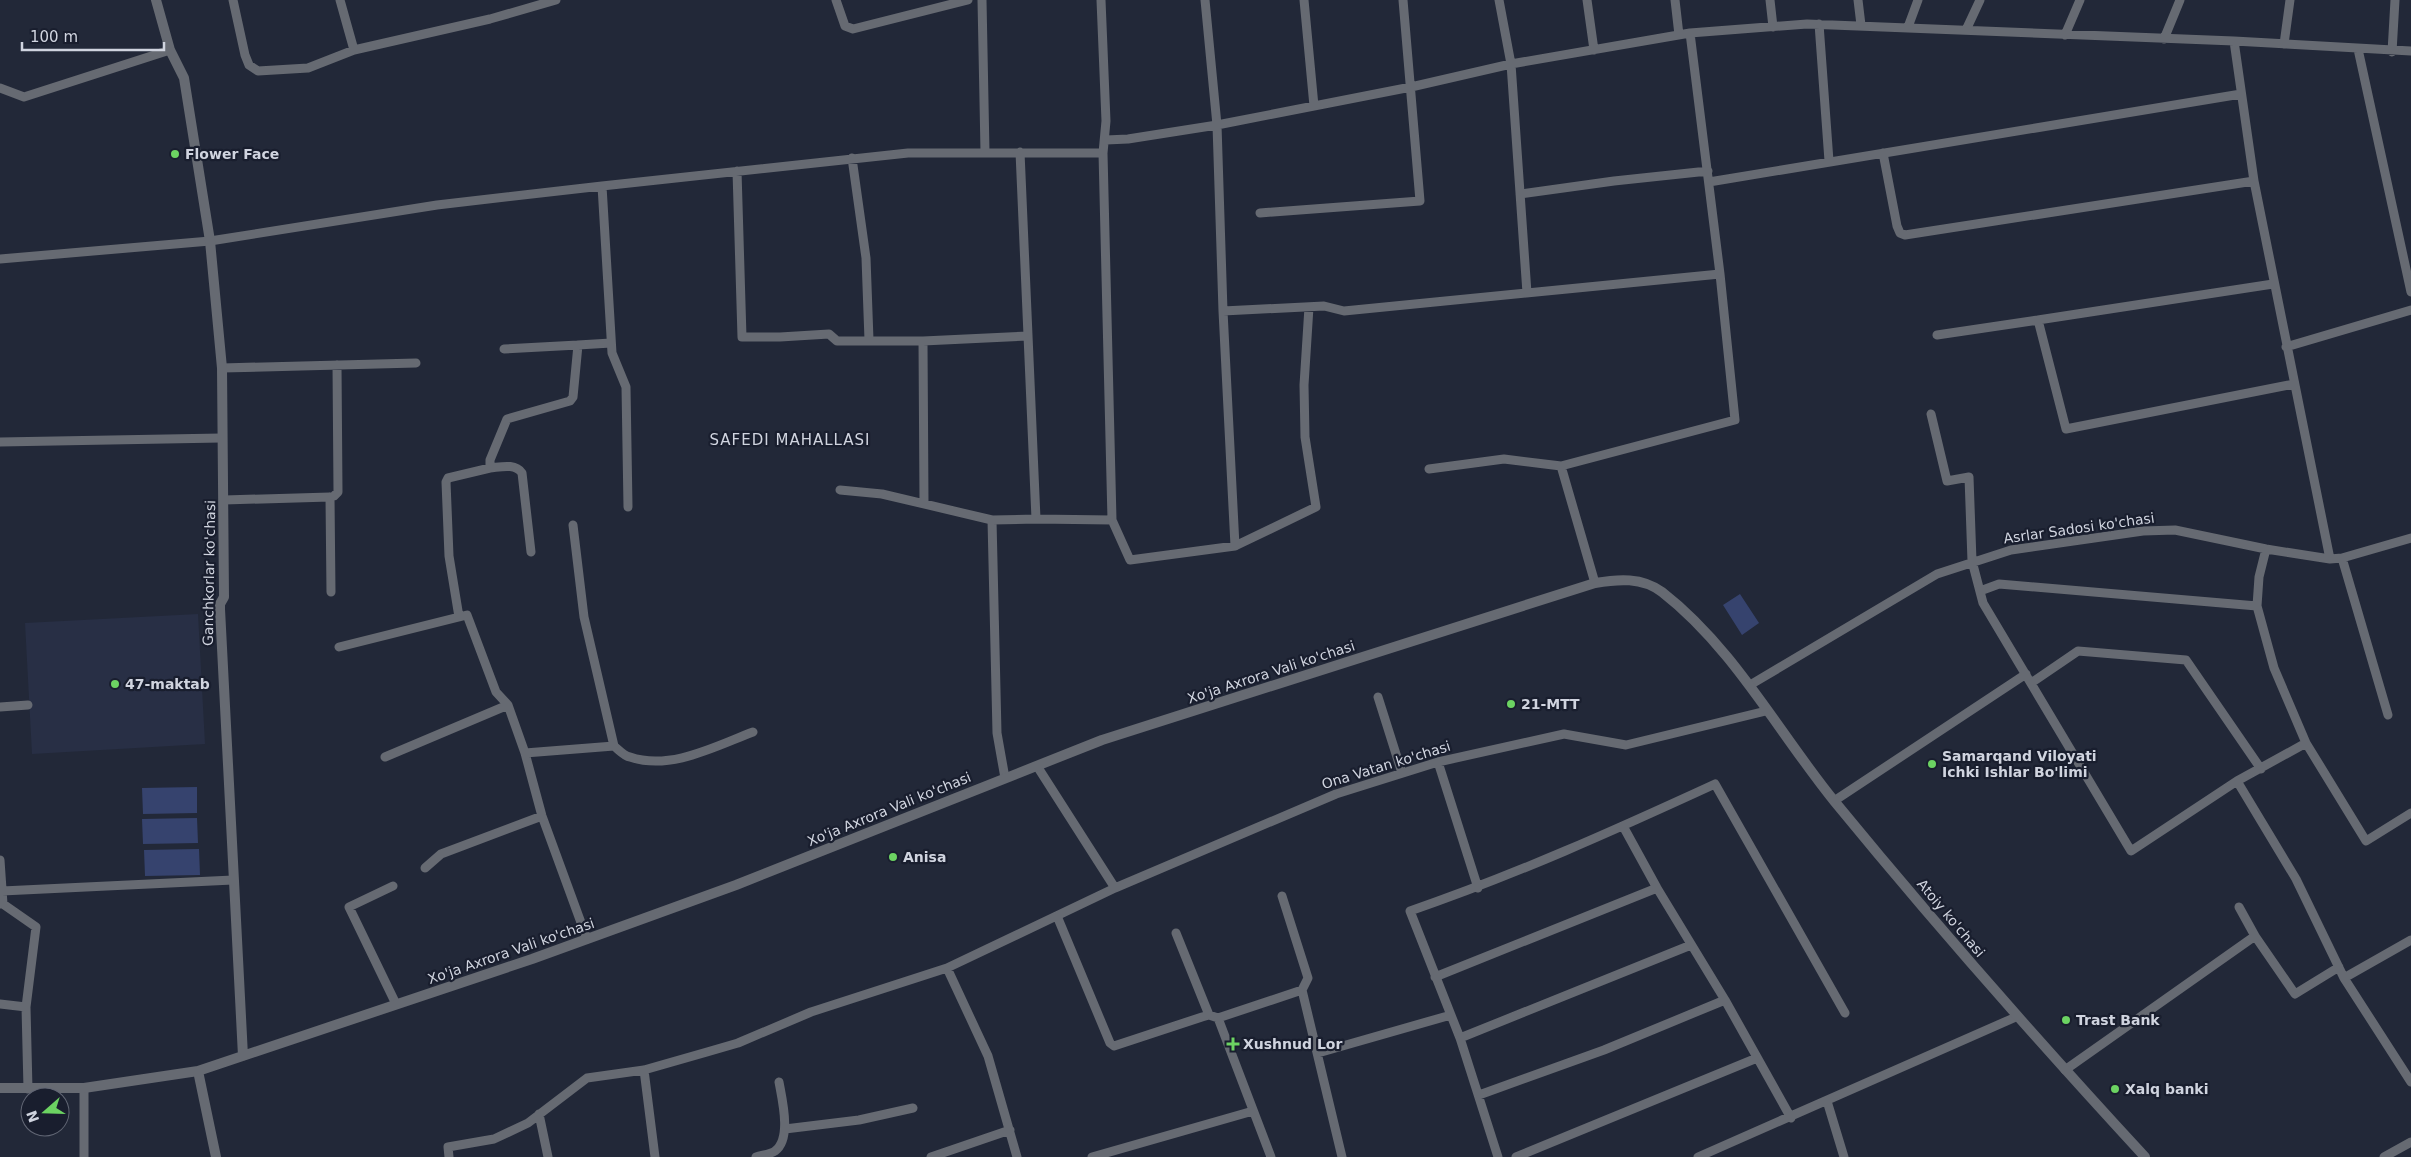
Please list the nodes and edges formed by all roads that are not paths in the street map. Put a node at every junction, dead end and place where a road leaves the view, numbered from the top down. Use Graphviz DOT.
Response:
graph roads {
  1 [pos="156,0"];
  2 [pos="233,0"];
  3 [pos="340,0"];
  4 [pos="556,0"];
  5 [pos="836,0"];
  6 [pos="968,0"];
  7 [pos="982,0"];
  8 [pos="1101,0"];
  9 [pos="1205,0"];
  10 [pos="1304,0"];
  11 [pos="1403,0"];
  12 [pos="1499,0"];
  13 [pos="1587,0"];
  14 [pos="1675,0"];
  15 [pos="1770,0"];
  16 [pos="1858,0"];
  17 [pos="1918,0"];
  18 [pos="1980,0"];
  19 [pos="2080,0"];
  20 [pos="2180,0"];
  21 [pos="2290,0"];
  22 [pos="2395,0"];
  23 [pos="1819,24"];
  24 [pos="1861,25"];
  25 [pos="1773,26"];
  26 [pos="1908,26"];
  27 [pos="1966,30"];
  28 [pos="1690,34"];
  29 [pos="1679,35"];
  30 [pos="2065,35"];
  31 [pos="2164,39"];
  32 [pos="2234,41"];
  33 [pos="2284,44"];
  34 [pos="2358,49"];
  35 [pos="170,50"];
  36 [pos="354,50"];
  37 [pos="1594,50"];
  38 [pos="2411,51"];
  39 [pos="2392,52"];
  40 [pos="1511,64"];
  41 [pos="1411,87"];
  42 [pos="0,88"];
  43 [pos="2241,94"];
  44 [pos="1314,106"];
  45 [pos="1217,125"];
  46 [pos="1106,140"];
  47 [pos="985,152"];
  48 [pos="1020,152"];
  49 [pos="1103,153"];
  50 [pos="1883,153"];
  51 [pos="852,158"];
  52 [pos="1829,161"];
  53 [pos="737,171"];
  54 [pos="1708,171"];
  55 [pos="2254,181"];
  56 [pos="1709,182"];
  57 [pos="602,186"];
  58 [pos="1520,194"];
  59 [pos="1260,213"];
  60 [pos="210,241"];
  61 [pos="0,258"];
  62 [pos="1720,274"];
  63 [pos="2273,284"];
  64 [pos="2411,292"];
  65 [pos="1527,293"];
  66 [pos="1309,307"];
  67 [pos="2411,310"];
  68 [pos="1222,311"];
  69 [pos="2038,320"];
  70 [pos="1028,336"];
  71 [pos="1937,336"];
  72 [pos="869,340"];
  73 [pos="923,341"];
  74 [pos="611,343"];
  75 [pos="578,345"];
  76 [pos="2286,347"];
  77 [pos="504,349"];
  78 [pos="416,362"];
  79 [pos="337,365"];
  80 [pos="222,368"];
  81 [pos="2294,384"];
  82 [pos="1931,414"];
  83 [pos="221,438"];
  84 [pos="0,442"];
  85 [pos="1561,466"];
  86 [pos="490,468"];
  87 [pos="1429,469"];
  88 [pos="840,490"];
  89 [pos="330,497"];
  90 [pos="224,500"];
  91 [pos="924,503"];
  92 [pos="628,507"];
  93 [pos="1036,519"];
  94 [pos="992,520"];
  95 [pos="1112,520"];
  96 [pos="574,525"];
  97 [pos="2411,538"];
  98 [pos="1235,546"];
  99 [pos="2266,549"];
  100 [pos="531,552"];
  101 [pos="2342,558"];
  102 [pos="2330,559"];
  103 [pos="1972,561"];
  104 [pos="1595,583"];
  105 [pos="1980,591"];
  106 [pos="331,592"];
  107 [pos="2257,606"];
  108 [pos="459,617"];
  109 [pos="339,647"];
  110 [pos="2028,678"];
  111 [pos="1750,685"];
  112 [pos="1378,697"];
  113 [pos="508,705"];
  114 [pos="28,706"];
  115 [pos="0,707"];
  116 [pos="1766,711"];
  117 [pos="2388,715"];
  118 [pos="753,732"];
  119 [pos="2306,743"];
  120 [pos="614,746"];
  121 [pos="525,753"];
  122 [pos="385,757"];
  123 [pos="1438,762"];
  124 [pos="1037,766"];
  125 [pos="2261,769"];
  126 [pos="1402,773"];
  127 [pos="1005,778"];
  128 [pos="2237,781"];
  129 [pos="1834,801"];
  130 [pos="2411,813"];
  131 [pos="542,816"];
  132 [pos="1623,826"];
  133 [pos="0,860"];
  134 [pos="425,868"];
  135 [pos="233,880"];
  136 [pos="393,886"];
  137 [pos="1115,888"];
  138 [pos="1478,888"];
  139 [pos="1656,888"];
  140 [pos="2,891"];
  141 [pos="1282,896"];
  142 [pos="1,904"];
  143 [pos="2239,907"];
  144 [pos="1057,916"];
  145 [pos="1176,933"];
  146 [pos="2255,936"];
  147 [pos="587,939"];
  148 [pos="2411,940"];
  149 [pos="1691,945"];
  150 [pos="2339,967"];
  151 [pos="947,968"];
  152 [pos="1435,976"];
  153 [pos="2344,978"];
  154 [pos="1302,990"];
  155 [pos="1725,1000"];
  156 [pos="0,1004"];
  157 [pos="396,1004"];
  158 [pos="26,1007"];
  159 [pos="1845,1014"];
  160 [pos="1451,1015"];
  161 [pos="1214,1017"];
  162 [pos="2016,1017"];
  163 [pos="1460,1038"];
  164 [pos="1318,1053"];
  165 [pos="243,1056"];
  166 [pos="1757,1058"];
  167 [pos="644,1070"];
  168 [pos="2065,1070"];
  169 [pos="198,1071"];
  170 [pos="779,1082"];
  171 [pos="2411,1082"];
  172 [pos="28,1087"];
  173 [pos="0,1088"];
  174 [pos="70,1088"];
  175 [pos="84,1088"];
  176 [pos="20,1089"];
  177 [pos="1479,1095"];
  178 [pos="1827,1101"];
  179 [pos="913,1108"];
  180 [pos="1253,1111"];
  181 [pos="539,1114"];
  182 [pos="1791,1118"];
  183 [pos="785,1128"];
  184 [pos="1010,1130"];
  185 [pos="2411,1142"];
  186 [pos="84,1157"];
  187 [pos="216,1157"];
  188 [pos="449,1157"];
  189 [pos="548,1157"];
  190 [pos="655,1157"];
  191 [pos="756,1157"];
  192 [pos="932,1157"];
  193 [pos="1017,1157"];
  194 [pos="1092,1157"];
  195 [pos="1271,1157"];
  196 [pos="1342,1157"];
  197 [pos="1498,1157"];
  198 [pos="1516,1157"];
  199 [pos="1698,1157"];
  200 [pos="1844,1157"];
  201 [pos="2144,1157"];
  202 [pos="2384,1157"];
  1 -- 35 [label="street, Ganchkorlar ko'chasi"];
  2 -- 36 [label="street"];
  3 -- 36 [label="street"];
  4 -- 36 [label="street"];
  5 -- 6 [label="street"];
  7 -- 47 [label="street"];
  8 -- 46 [label="street"];
  9 -- 45 [label="street"];
  10 -- 44 [label="street"];
  11 -- 41 [label="street"];
  12 -- 40 [label="street"];
  13 -- 37 [label="street"];
  14 -- 29 [label="street"];
  15 -- 25 [label="street"];
  16 -- 24 [label="street"];
  17 -- 26 [label="street"];
  18 -- 27 [label="street"];
  19 -- 30 [label="street"];
  20 -- 31 [label="street"];
  21 -- 33 [label="street"];
  22 -- 39 [label="street"];
  23 -- 24 [label="street"];
  23 -- 25 [label="street"];
  23 -- 52 [label="street"];
  24 -- 26 [label="street"];
  25 -- 28 [label="street"];
  26 -- 27 [label="street"];
  27 -- 30 [label="street"];
  28 -- 29 [label="street"];
  28 -- 54 [label="street"];
  29 -- 37 [label="street"];
  30 -- 31 [label="street"];
  31 -- 32 [label="street"];
  32 -- 33 [label="street"];
  32 -- 43 [label="street"];
  33 -- 34 [label="street"];
  34 -- 39 [label="street"];
  34 -- 64 [label="street"];
  35 -- 42 [label="street"];
  35 -- 60 [label="street, Ganchkorlar ko'chasi"];
  37 -- 40 [label="street"];
  38 -- 39 [label="street"];
  40 -- 41 [label="street"];
  40 -- 58 [label="street"];
  41 -- 44 [label="street"];
  41 -- 59 [label="street"];
  43 -- 50 [label="street"];
  43 -- 55 [label="street"];
  44 -- 45 [label="street"];
  45 -- 46 [label="street"];
  45 -- 68 [label="street"];
  46 -- 49 [label="street"];
  47 -- 48 [label="street"];
  47 -- 51 [label="street"];
  48 -- 49 [label="street"];
  48 -- 70 [label="street"];
  49 -- 95 [label="street"];
  50 -- 52 [label="street"];
  50 -- 55 [label="street"];
  51 -- 53 [label="street"];
  51 -- 72 [label="street"];
  52 -- 56 [label="street"];
  53 -- 57 [label="street"];
  53 -- 72 [label="street"];
  54 -- 56 [label="street"];
  54 -- 58 [label="street"];
  55 -- 63 [label="street"];
  56 -- 62 [label="street"];
  57 -- 60 [label="street"];
  57 -- 74 [label="street"];
  58 -- 65 [label="street"];
  60 -- 61 [label="street"];
  60 -- 80 [label="street, Ganchkorlar ko'chasi"];
  62 -- 65 [label="street"];
  62 -- 85 [label="street"];
  63 -- 69 [label="street"];
  63 -- 76 [label="street"];
  65 -- 66 [label="street"];
  66 -- 68 [label="street"];
  66 -- 98 [label="street"];
  67 -- 76 [label="street"];
  68 -- 98 [label="street"];
  69 -- 71 [label="street"];
  69 -- 81 [label="street"];
  70 -- 73 [label="street"];
  70 -- 93 [label="street"];
  72 -- 73 [label="street"];
  73 -- 91 [label="street"];
  74 -- 75 [label="street"];
  74 -- 92 [label="street"];
  75 -- 77 [label="street"];
  75 -- 86 [label="street"];
  76 -- 81 [label="street"];
  78 -- 79 [label="street"];
  79 -- 80 [label="street"];
  79 -- 89 [label="street"];
  80 -- 83 [label="street, Ganchkorlar ko'chasi"];
  81 -- 102 [label="street"];
  82 -- 103 [label="street"];
  83 -- 84 [label="street"];
  83 -- 90 [label="street, Ganchkorlar ko'chasi"];
  85 -- 87 [label="street"];
  85 -- 104 [label="street"];
  86 -- 100 [label="street"];
  86 -- 108 [label="street"];
  88 -- 91 [label="street"];
  89 -- 90 [label="street"];
  89 -- 106 [label="street"];
  90 -- 135 [label="street, Ganchkorlar ko'chasi"];
  91 -- 94 [label="street"];
  93 -- 94 [label="street"];
  93 -- 95 [label="street"];
  94 -- 127 [label="street"];
  95 -- 98 [label="street"];
  96 -- 120 [label="street"];
  97 -- 101 [label="street, Asrlar Sadosi ko'chasi"];
  99 -- 102 [label="street, Asrlar Sadosi ko'chasi"];
  99 -- 103 [label="street, Asrlar Sadosi ko'chasi"];
  99 -- 107 [label="street"];
  101 -- 102 [label="street, Asrlar Sadosi ko'chasi"];
  101 -- 117 [label="street"];
  103 -- 105 [label="street"];
  103 -- 111 [label="street, Asrlar Sadosi ko'chasi"];
  104 -- 111 [label="street, Xo'ja Axrora Vali ko'chasi"];
  104 -- 124 [label="street, Xo'ja Axrora Vali ko'chasi"];
  105 -- 107 [label="street"];
  105 -- 110 [label="street"];
  107 -- 119 [label="street"];
  108 -- 109 [label="street"];
  108 -- 113 [label="street"];
  110 -- 125 [label="street"];
  110 -- 128 [label="street"];
  110 -- 129 [label="street"];
  111 -- 116 [label="street, Atoiy ko'chasi"];
  112 -- 126 [label="street"];
  113 -- 121 [label="street"];
  113 -- 122 [label="street"];
  114 -- 115 [label="street"];
  116 -- 123 [label="street, Ona Vatan ko'chasi"];
  116 -- 129 [label="street, Atoiy ko'chasi"];
  118 -- 120 [label="street"];
  119 -- 125 [label="street"];
  119 -- 130 [label="street"];
  120 -- 121 [label="street"];
  121 -- 131 [label="street"];
  123 -- 126 [label="street, Ona Vatan ko'chasi"];
  123 -- 138 [label="street"];
  124 -- 127 [label="street, Xo'ja Axrora Vali ko'chasi"];
  124 -- 137 [label="street"];
  125 -- 128 [label="street"];
  126 -- 137 [label="street, Ona Vatan ko'chasi"];
  127 -- 147 [label="street, Xo'ja Axrora Vali ko'chasi"];
  128 -- 150 [label="street"];
  129 -- 162 [label="street, Atoiy ko'chasi"];
  131 -- 134 [label="street"];
  131 -- 147 [label="street"];
  132 -- 138 [label="street"];
  132 -- 139 [label="street"];
  132 -- 159 [label="street"];
  133 -- 140 [label="street"];
  135 -- 140 [label="street"];
  135 -- 165 [label="street, Ganchkorlar ko'chasi"];
  136 -- 157 [label="street"];
  137 -- 144 [label="street, Ona Vatan ko'chasi"];
  138 -- 152 [label="street"];
  139 -- 149 [label="street"];
  139 -- 152 [label="street"];
  140 -- 142 [label="street"];
  141 -- 154 [label="street"];
  142 -- 158 [label="street"];
  143 -- 146 [label="street"];
  144 -- 151 [label="street, Ona Vatan ko'chasi"];
  144 -- 161 [label="street"];
  145 -- 161 [label="street"];
  146 -- 150 [label="street"];
  146 -- 168 [label="street"];
  147 -- 157 [label="street, Xo'ja Axrora Vali ko'chasi"];
  148 -- 153 [label="street"];
  149 -- 155 [label="street"];
  149 -- 163 [label="street"];
  150 -- 153 [label="street"];
  151 -- 167 [label="street, Ona Vatan ko'chasi"];
  151 -- 184 [label="street"];
  152 -- 160 [label="street"];
  153 -- 171 [label="street"];
  154 -- 161 [label="street"];
  154 -- 164 [label="street"];
  155 -- 166 [label="street"];
  155 -- 177 [label="street"];
  156 -- 158 [label="street"];
  157 -- 165 [label="street, Xo'ja Axrora Vali ko'chasi"];
  158 -- 172 [label="street"];
  160 -- 163 [label="street"];
  160 -- 164 [label="street"];
  161 -- 180 [label="street"];
  162 -- 168 [label="street, Atoiy ko'chasi"];
  162 -- 178 [label="street"];
  163 -- 177 [label="street"];
  164 -- 196 [label="street"];
  165 -- 169 [label="street, Xo'ja Axrora Vali ko'chasi"];
  166 -- 182 [label="street"];
  166 -- 198 [label="street"];
  167 -- 181 [label="street, Ona Vatan ko'chasi"];
  167 -- 190 [label="street"];
  168 -- 201 [label="street, Atoiy ko'chasi"];
  169 -- 175 [label="street, Xo'ja Axrora Vali ko'chasi"];
  169 -- 187 [label="street"];
  170 -- 183 [label="street"];
  173 -- 176 [label="street, Xo'ja Axrora Vali ko'chasi"];
  174 -- 175 [label="street, Xo'ja Axrora Vali ko'chasi"];
  175 -- 186 [label="street"];
  177 -- 197 [label="street"];
  178 -- 182 [label="street"];
  178 -- 200 [label="street"];
  179 -- 183 [label="street"];
  180 -- 194 [label="street"];
  180 -- 195 [label="street"];
  181 -- 188 [label="street, Ona Vatan ko'chasi"];
  181 -- 189 [label="street"];
  182 -- 199 [label="street"];
  183 -- 191 [label="street"];
  184 -- 192 [label="street"];
  184 -- 193 [label="street"];
  185 -- 202 [label="street"];
}
